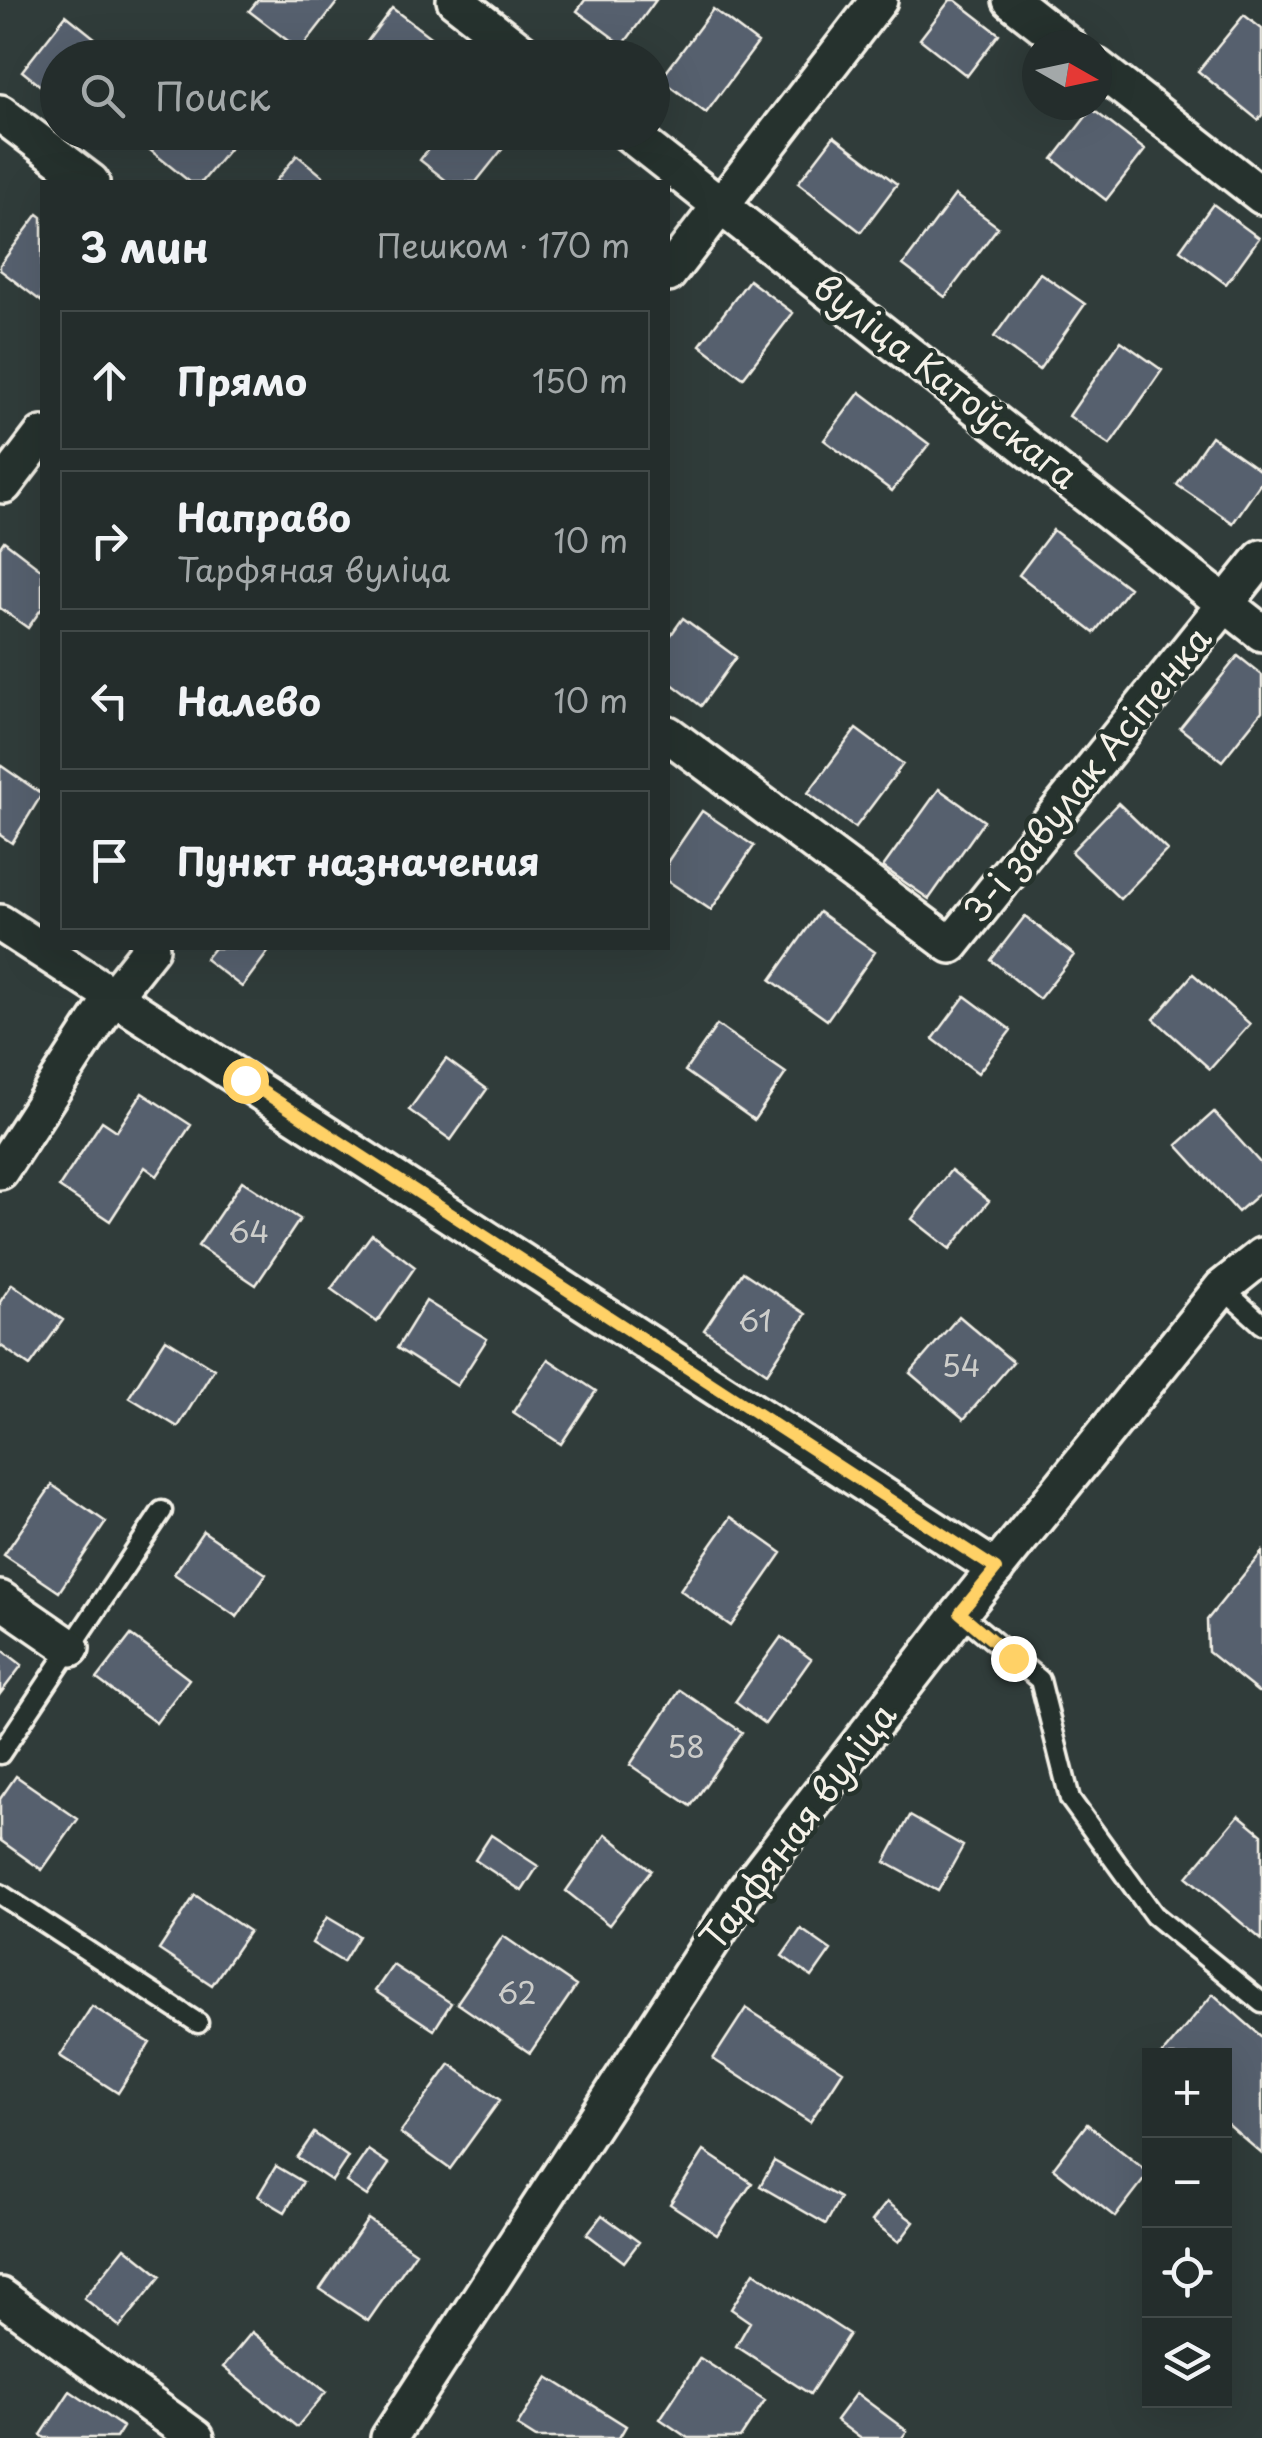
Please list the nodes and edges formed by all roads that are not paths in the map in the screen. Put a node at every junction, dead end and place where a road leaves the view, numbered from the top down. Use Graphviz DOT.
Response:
graph roads {
  1 [pos="455,0"];
  2 [pos="878,0"];
  3 [pos="1011,0"];
  4 [pos="1049,30"];
  5 [pos="507,40"];
  6 [pos="1112,78"];
  7 [pos="0,113"];
  8 [pos="40,143"];
  9 [pos="49,150"];
  10 [pos="650,150"];
  11 [pos="88,180"];
  12 [pos="1257,182"];
  13 [pos="721,204"];
  14 [pos="670,271"];
  15 [pos="40,438"];
  16 [pos="0,482"];
  17 [pos="1262,558"];
  18 [pos="1225,604"];
  19 [pos="1262,633"];
  20 [pos="670,735"];
  21 [pos="0,923"];
  22 [pos="40,948"];
  23 [pos="43,950"];
  24 [pos="148,950"];
  25 [pos="114,994"];
  26 [pos="0,1171"];
  27 [pos="1262,1256"];
  28 [pos="1222,1288"];
  29 [pos="1262,1324"];
  30 [pos="162,1511"];
  31 [pos="996,1569"];
  32 [pos="0,1599"];
  33 [pos="960,1613"];
  34 [pos="70,1648"];
  35 [pos="0,1754"];
  36 [pos="0,1894"];
  37 [pos="1262,2003"];
  38 [pos="198,2023"];
  39 [pos="0,2296"];
  40 [pos="196,2438"];
  41 [pos="389,2438"];
  1 -- 5 [label="street"];
  2 -- 13 [label="street"];
  3 -- 4 [label="street"];
  6 -- 12 [label="street"];
  7 -- 8 [label="street"];
  9 -- 11 [label="street"];
  10 -- 13 [label="street, вуліца Катоўскага"];
  13 -- 14 [label="street"];
  13 -- 18 [label="street, вуліца Катоўскага"];
  15 -- 16 [label="street"];
  17 -- 18 [label="street, 3-і завулак Асіпенка"];
  18 -- 19 [label="street, вуліца Катоўскага"];
  18 -- 20 [label="street, 3-і завулак Асіпенка"];
  21 -- 22 [label="street"];
  23 -- 25 [label="street"];
  24 -- 25 [label="street"];
  25 -- 26 [label="street"];
  25 -- 31 [label="street"];
  27 -- 28 [label="street, Тарфяная вуліца"];
  28 -- 29 [label="lane"];
  28 -- 31 [label="street, Тарфяная вуліца"];
  30 -- 34 [label="lane"];
  31 -- 33 [label="street, Тарфяная вуліца"];
  32 -- 34 [label="street"];
  33 -- 37 [label="lane"];
  33 -- 41 [label="street, Тарфяная вуліца"];
  34 -- 35 [label="lane"];
  36 -- 38 [label="lane"];
  39 -- 40 [label="street"];
}
